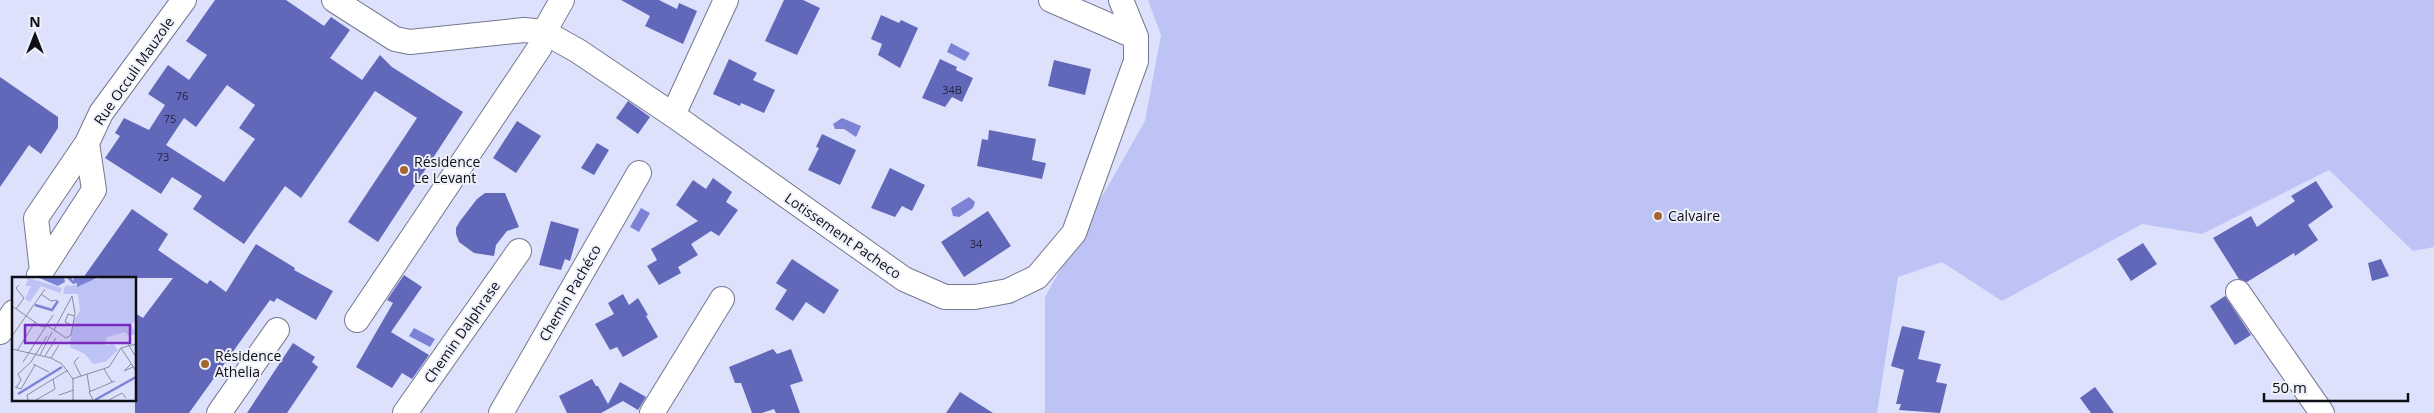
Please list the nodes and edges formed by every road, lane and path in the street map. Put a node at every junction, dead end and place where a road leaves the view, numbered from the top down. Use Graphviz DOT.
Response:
graph roads {
  1 [pos="184,0"];
  2 [pos="334,0"];
  3 [pos="562,0"];
  4 [pos="726,0"];
  5 [pos="1051,0"];
  6 [pos="1122,0"];
  7 [pos="544,32"];
  8 [pos="1136,37"];
  9 [pos="673,116"];
  10 [pos="87,143"];
  11 [pos="640,173"];
  12 [pos="518,251"];
  13 [pos="39,274"];
  14 [pos="2238,292"];
  15 [pos="722,299"];
  16 [pos="12,315"];
  17 [pos="357,320"];
  18 [pos="277,330"];
  19 [pos="0,332"];
  20 [pos="219,413"];
  21 [pos="405,413"];
  22 [pos="501,413"];
  23 [pos="652,413"];
  24 [pos="2322,413"];
  1 -- 10 [label="street, Rue Occuli Mauzole"];
  2 -- 7 [label="street"];
  3 -- 7 [label="street"];
  4 -- 9 [label="street"];
  5 -- 8 [label="street"];
  6 -- 8 [label="street, Lotissement Pacheco"];
  7 -- 9 [label="street, Lotissement Pacheco"];
  7 -- 17 [label="street"];
  8 -- 9 [label="street, Lotissement Pacheco"];
  10 -- 13 [label="street, Rue Occuli Mauzole"];
  10 -- 13 [label="street, Rue Occuli Mauzole"];
  11 -- 22 [label="street, Chemin Pachéco"];
  12 -- 21 [label="street, Chemin Dalphrase"];
  14 -- 24 [label="street"];
  15 -- 23 [label="street"];
  16 -- 19 [label="street"];
  18 -- 20 [label="street"];
}
